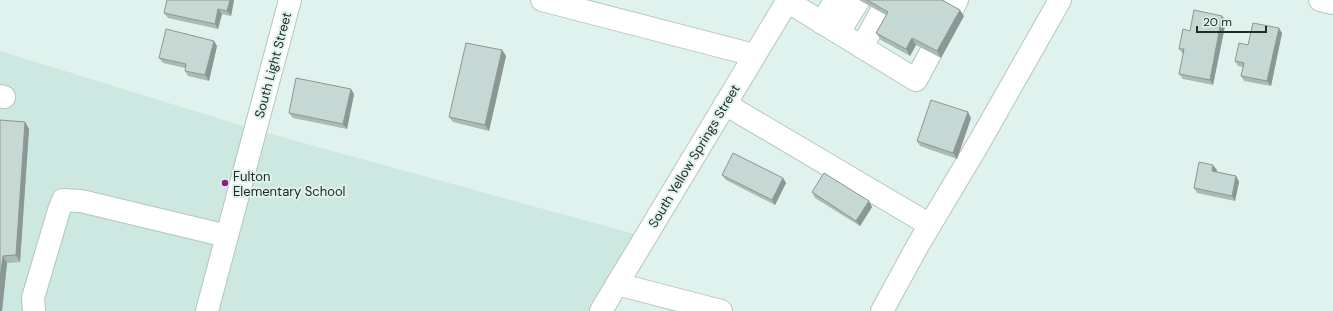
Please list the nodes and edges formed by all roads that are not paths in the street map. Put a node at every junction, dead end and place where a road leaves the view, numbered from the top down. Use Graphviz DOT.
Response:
graph roads {
  1 [pos="290,0"];
  2 [pos="542,0"];
  3 [pos="835,0"];
  4 [pos="859,0"];
  5 [pos="1060,0"];
  6 [pos="1320,0"];
  7 [pos="787,1"];
  8 [pos="1333,3"];
  9 [pos="881,12"];
  10 [pos="830,28"];
  11 [pos="862,47"];
  12 [pos="931,52"];
  13 [pos="754,55"];
  14 [pos="725,104"];
  15 [pos="930,224"];
  16 [pos="227,236"];
  17 [pos="617,284"];
  18 [pos="34,311"];
  19 [pos="207,311"];
  20 [pos="601,311"];
  21 [pos="721,311"];
  22 [pos="882,311"];
  1 -- 16 [label="main road, South Light Street"];
  2 -- 13 [label="main road"];
  3 -- 10 [label="main road"];
  4 -- 10 [label="main road"];
  5 -- 15 [label="main road"];
  6 -- 8 [label="main road"];
  7 -- 10 [label="main road"];
  7 -- 13 [label="main road, South Yellow Springs Street"];
  9 -- 11 [label="main road"];
  10 -- 11 [label="main road"];
  11 -- 12 [label="main road"];
  13 -- 14 [label="main road, South Yellow Springs Street"];
  14 -- 15 [label="main road"];
  14 -- 17 [label="main road, South Yellow Springs Street"];
  15 -- 22 [label="main road"];
  16 -- 18 [label="main road"];
  16 -- 19 [label="main road, South Light Street"];
  17 -- 20 [label="main road, South Yellow Springs Street"];
  17 -- 21 [label="main road"];
}
